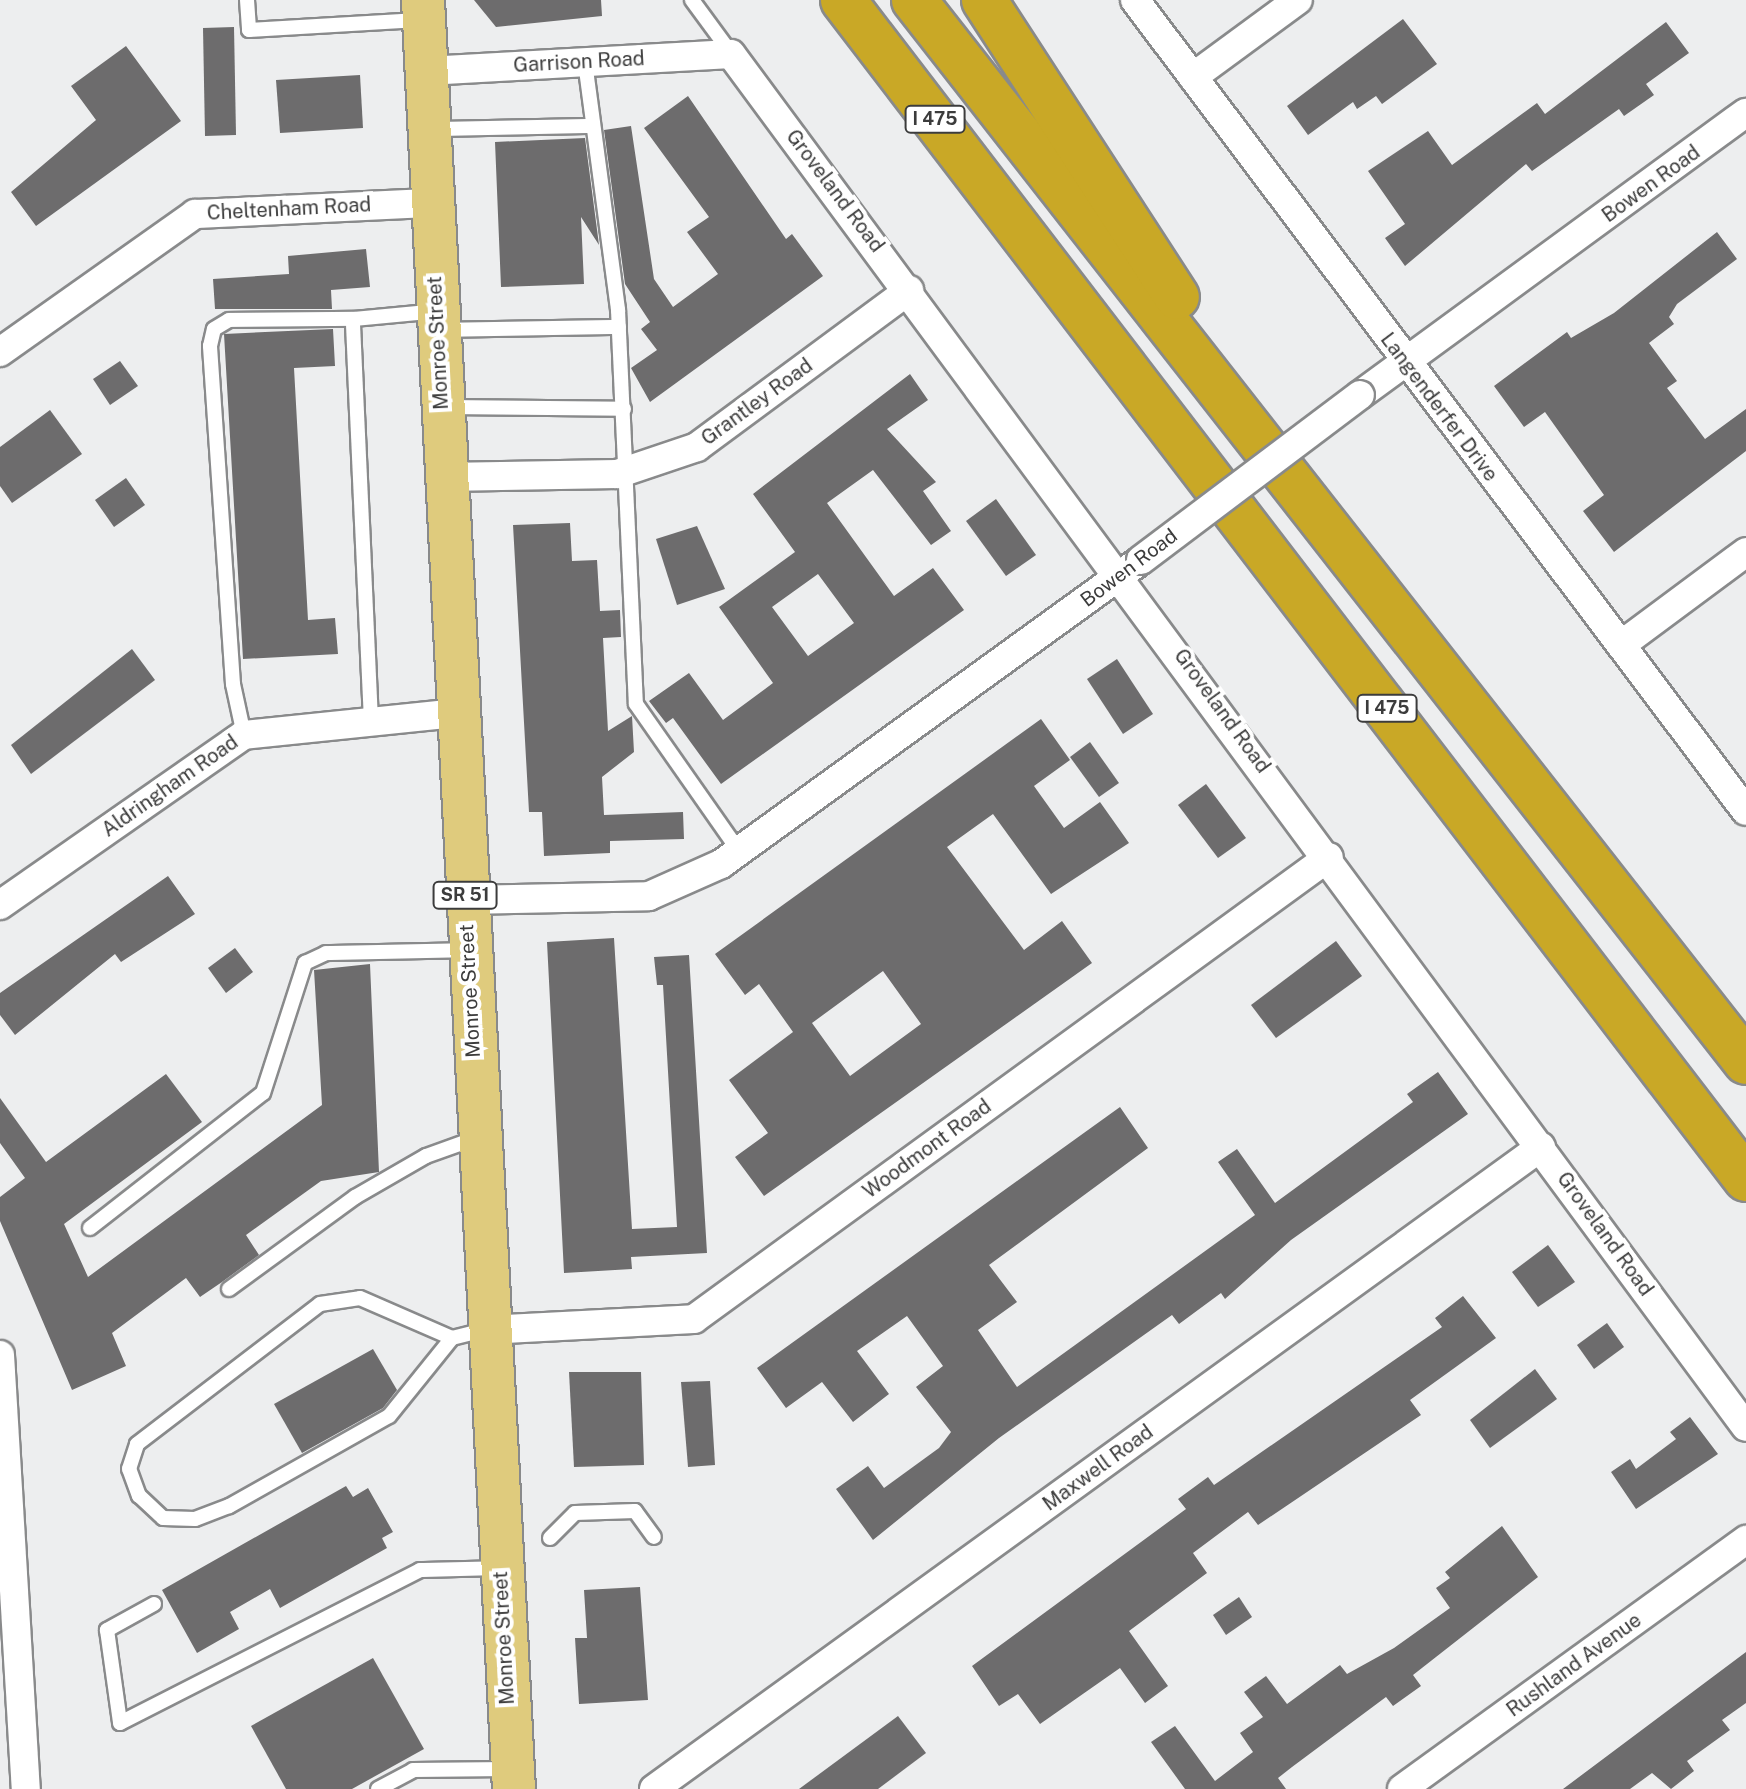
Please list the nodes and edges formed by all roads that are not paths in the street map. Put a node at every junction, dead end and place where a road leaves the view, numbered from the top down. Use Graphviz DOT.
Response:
graph roads {
  1 [pos="247,0"];
  2 [pos="692,0"];
  3 [pos="827,0"];
  4 [pos="843,0"];
  5 [pos="914,0"];
  6 [pos="984,0"];
  7 [pos="1135,0"];
  8 [pos="1298,0"];
  9 [pos="423,10"];
  10 [pos="731,54"];
  11 [pos="585,62"];
  12 [pos="427,71"];
  13 [pos="1193,77"];
  14 [pos="1746,113"];
  15 [pos="592,126"];
  16 [pos="428,129"];
  17 [pos="430,203"];
  18 [pos="1027,239"];
  19 [pos="909,290"];
  20 [pos="353,319"];
  21 [pos="438,320"];
  22 [pos="619,327"];
  23 [pos="0,352"];
  24 [pos="1406,364"];
  25 [pos="442,407"];
  26 [pos="624,409"];
  27 [pos="627,470"];
  28 [pos="444,477"];
  29 [pos="1746,552"];
  30 [pos="1132,567"];
  31 [pos="1621,645"];
  32 [pos="456,713"];
  33 [pos="371,721"];
  34 [pos="244,735"];
  35 [pos="1746,811"];
  36 [pos="739,851"];
  37 [pos="1329,857"];
  38 [pos="465,900"];
  39 [pos="0,905"];
  40 [pos="1642,926"];
  41 [pos="468,950"];
  42 [pos="1746,1062"];
  43 [pos="477,1138"];
  44 [pos="1541,1147"];
  45 [pos="1746,1179"];
  46 [pos="90,1228"];
  47 [pos="229,1289"];
  48 [pos="469,1334"];
  49 [pos="1,1359"];
  50 [pos="1746,1427"];
  51 [pos="654,1537"];
  52 [pos="550,1538"];
  53 [pos="1746,1540"];
  54 [pos="500,1568"];
  55 [pos="154,1604"];
  56 [pos="10,1712"];
  57 [pos="513,1779"];
  58 [pos="26,1789"];
  59 [pos="378,1789"];
  60 [pos="654,1789"];
  61 [pos="1402,1789"];
  1 -- 9 [label="lane"];
  2 -- 10 [label="lane, Groveland Road"];
  3 -- 18 [label="highway"];
  4 -- 18 [label="highway, I 475"];
  5 -- 40 [label="highway, I 475"];
  6 -- 40 [label="highway"];
  7 -- 13 [label="street, Langenderfer Drive"];
  8 -- 13 [label="street"];
  9 -- 12 [label="main road, Monroe Street / SR 51"];
  10 -- 11 [label="street, Garrison Road"];
  10 -- 19 [label="street, Groveland Road"];
  11 -- 12 [label="street, Garrison Road"];
  11 -- 15 [label="lane"];
  12 -- 16 [label="main road, Monroe Street / SR 51"];
  13 -- 24 [label="street, Langenderfer Drive"];
  14 -- 24 [label="street, Bowen Road"];
  15 -- 16 [label="lane"];
  15 -- 22 [label="lane"];
  16 -- 17 [label="main road, Monroe Street / SR 51"];
  17 -- 21 [label="main road, Monroe Street / SR 51"];
  17 -- 23 [label="street, Cheltenham Road"];
  18 -- 45 [label="highway, I 475"];
  19 -- 27 [label="street, Grantley Road"];
  19 -- 30 [label="street, Groveland Road"];
  20 -- 21 [label="lane"];
  20 -- 33 [label="lane"];
  20 -- 34 [label="lane"];
  21 -- 22 [label="lane"];
  21 -- 25 [label="main road, Monroe Street / SR 51"];
  22 -- 26 [label="lane"];
  24 -- 30 [label="street, Bowen Road, bridge"];
  24 -- 31 [label="street, Langenderfer Drive"];
  25 -- 26 [label="lane"];
  25 -- 28 [label="main road, Monroe Street / SR 51"];
  26 -- 27 [label="lane"];
  27 -- 28 [label="street, Grantley Road"];
  27 -- 36 [label="lane"];
  28 -- 32 [label="main road, Monroe Street / SR 51"];
  29 -- 31 [label="street"];
  30 -- 36 [label="street, Bowen Road"];
  30 -- 37 [label="street, Groveland Road"];
  31 -- 35 [label="street, Langenderfer Drive"];
  32 -- 33 [label="street, Aldringham Road"];
  32 -- 38 [label="main road, Monroe Street / SR 51"];
  33 -- 34 [label="street, Aldringham Road"];
  34 -- 39 [label="street, Aldringham Road"];
  36 -- 38 [label="street, Bowen Road"];
  37 -- 44 [label="street, Groveland Road"];
  37 -- 48 [label="street, Woodmont Road"];
  38 -- 41 [label="main road, Monroe Street / SR 51"];
  40 -- 42 [label="highway, I 475"];
  41 -- 43 [label="main road, Monroe Street / SR 51"];
  41 -- 46 [label="lane"];
  43 -- 47 [label="lane"];
  43 -- 48 [label="main road, Monroe Street / SR 51"];
  44 -- 50 [label="street, Groveland Road"];
  44 -- 60 [label="street, Maxwell Road"];
  48 -- 48 [label="lane"];
  48 -- 54 [label="main road, Monroe Street / SR 51"];
  49 -- 56 [label="street"];
  51 -- 52 [label="lane"];
  53 -- 61 [label="street, Rushland Avenue"];
  54 -- 55 [label="lane"];
  54 -- 57 [label="main road, Monroe Street / SR 51"];
  56 -- 58 [label="street"];
  57 -- 59 [label="lane"];
}
